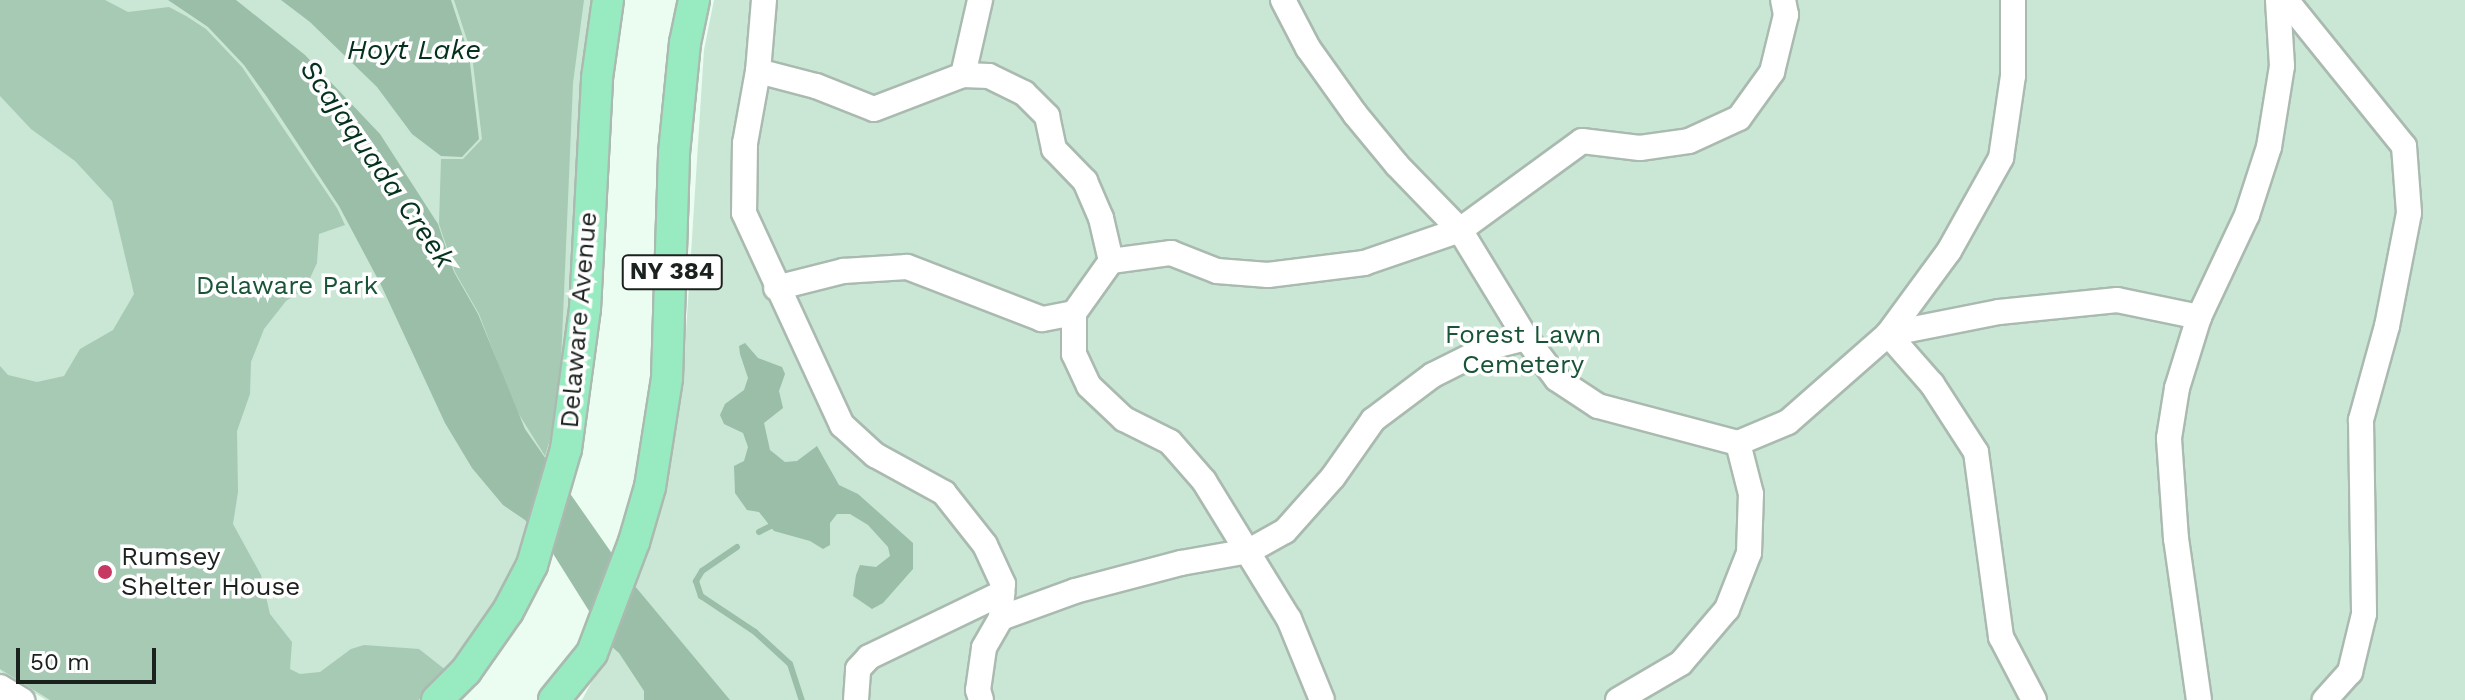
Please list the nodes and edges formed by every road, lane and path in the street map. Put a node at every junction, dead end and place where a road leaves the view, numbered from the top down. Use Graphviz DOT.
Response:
graph roads {
  1 [pos="608,0"];
  2 [pos="694,0"];
  3 [pos="764,0"];
  4 [pos="980,0"];
  5 [pos="1283,0"];
  6 [pos="1783,0"];
  7 [pos="2013,0"];
  8 [pos="2278,0"];
  9 [pos="2286,0"];
  10 [pos="758,71"];
  11 [pos="963,75"];
  12 [pos="1460,230"];
  13 [pos="1111,261"];
  14 [pos="776,288"];
  15 [pos="1074,313"];
  16 [pos="2199,317"];
  17 [pos="1888,334"];
  18 [pos="1526,338"];
  19 [pos="1738,443"];
  20 [pos="1249,551"];
  21 [pos="1002,593"];
  22 [pos="1001,618"];
  23 [pos="0,687"];
  24 [pos="22,700"];
  25 [pos="437,700"];
  26 [pos="554,700"];
  27 [pos="856,700"];
  28 [pos="981,700"];
  29 [pos="1322,700"];
  30 [pos="1618,700"];
  31 [pos="2034,700"];
  32 [pos="2199,700"];
  33 [pos="2325,700"];
  1 -- 25 [label="main road, Delaware Avenue / NY 384"];
  2 -- 26 [label="main road, NY 384"];
  3 -- 10 [label="street"];
  4 -- 11 [label="street"];
  5 -- 12 [label="street"];
  6 -- 12 [label="street"];
  7 -- 17 [label="street"];
  8 -- 16 [label="street"];
  9 -- 33 [label="street"];
  10 -- 11 [label="street"];
  10 -- 14 [label="street"];
  11 -- 13 [label="street"];
  12 -- 13 [label="street"];
  12 -- 18 [label="street"];
  13 -- 15 [label="street"];
  14 -- 15 [label="street"];
  14 -- 21 [label="street"];
  15 -- 20 [label="street"];
  16 -- 17 [label="street"];
  16 -- 32 [label="street"];
  17 -- 19 [label="street"];
  17 -- 31 [label="street"];
  18 -- 19 [label="street"];
  18 -- 20 [label="street"];
  19 -- 30 [label="street"];
  20 -- 22 [label="street"];
  20 -- 29 [label="street"];
  21 -- 22 [label="street"];
  21 -- 27 [label="street"];
  22 -- 28 [label="street"];
  23 -- 24 [label="street"];
}
